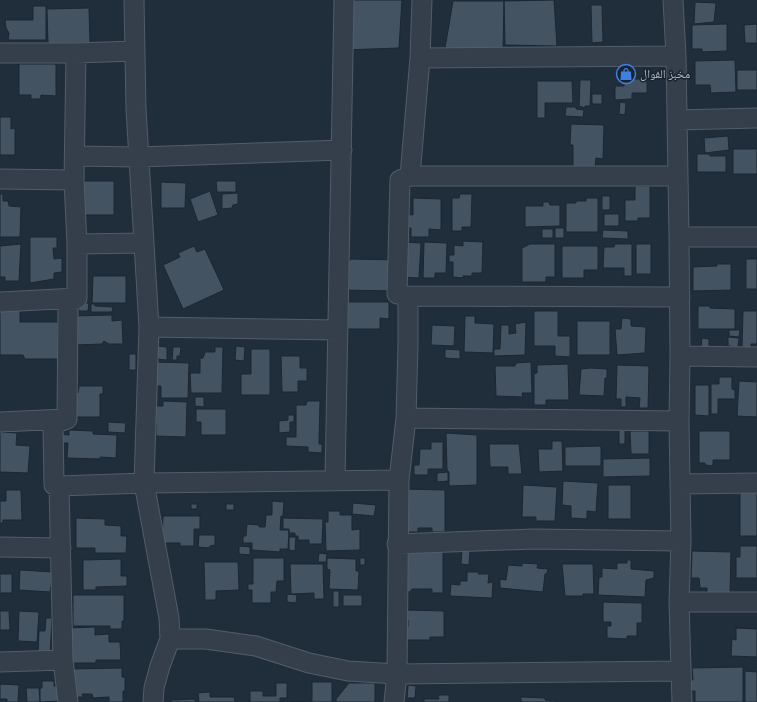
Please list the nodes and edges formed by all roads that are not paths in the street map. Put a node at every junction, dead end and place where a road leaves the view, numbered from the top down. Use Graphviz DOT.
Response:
graph roads {
  1 [pos="134,0"];
  2 [pos="344,0"];
  3 [pos="422,0"];
  4 [pos="673,0"];
  5 [pos="134,52"];
  6 [pos="0,53"];
  7 [pos="76,53"];
  8 [pos="676,56"];
  9 [pos="420,58"];
  10 [pos="757,118"];
  11 [pos="677,120"];
  12 [pos="342,150"];
  13 [pos="74,156"];
  14 [pos="138,157"];
  15 [pos="410,176"];
  16 [pos="678,176"];
  17 [pos="0,179"];
  18 [pos="74,180"];
  19 [pos="679,237"];
  20 [pos="757,237"];
  21 [pos="144,243"];
  22 [pos="77,244"];
  23 [pos="408,296"];
  24 [pos="680,297"];
  25 [pos="77,298"];
  26 [pos="0,302"];
  27 [pos="149,327"];
  28 [pos="338,330"];
  29 [pos="680,356"];
  30 [pos="757,357"];
  31 [pos="67,418"];
  32 [pos="406,418"];
  33 [pos="679,421"];
  34 [pos="0,422"];
  35 [pos="335,480"];
  36 [pos="399,480"];
  37 [pos="144,483"];
  38 [pos="757,483"];
  39 [pos="680,484"];
  40 [pos="59,486"];
  41 [pos="681,540"];
  42 [pos="397,544"];
  43 [pos="0,547"];
  44 [pos="61,548"];
  45 [pos="679,602"];
  46 [pos="757,602"];
  47 [pos="170,639"];
  48 [pos="63,660"];
  49 [pos="0,662"];
  50 [pos="681,671"];
  51 [pos="397,674"];
  52 [pos="68,702"];
  53 [pos="153,702"];
  54 [pos="394,702"];
  55 [pos="682,702"];
  1 -- 5 [label="street"];
  2 -- 12 [label="street"];
  3 -- 9 [label="street"];
  4 -- 8 [label="street"];
  5 -- 7 [label="street"];
  5 -- 14 [label="street"];
  6 -- 7 [label="street"];
  7 -- 13 [label="street"];
  8 -- 9 [label="street"];
  8 -- 11 [label="street"];
  9 -- 15 [label="street"];
  10 -- 11 [label="street"];
  11 -- 16 [label="street"];
  12 -- 14 [label="street"];
  12 -- 28 [label="street"];
  13 -- 14 [label="street"];
  13 -- 18 [label="street"];
  14 -- 21 [label="street"];
  15 -- 16 [label="street"];
  15 -- 23 [label="street"];
  16 -- 19 [label="street"];
  17 -- 18 [label="street"];
  18 -- 22 [label="street"];
  19 -- 20 [label="street"];
  19 -- 24 [label="street"];
  21 -- 22 [label="street"];
  21 -- 27 [label="street"];
  22 -- 25 [label="street"];
  23 -- 24 [label="street"];
  23 -- 32 [label="street"];
  24 -- 29 [label="street"];
  25 -- 26 [label="street"];
  25 -- 31 [label="street"];
  27 -- 28 [label="street"];
  27 -- 37 [label="street"];
  28 -- 35 [label="street"];
  29 -- 30 [label="street"];
  29 -- 33 [label="street"];
  31 -- 34 [label="street"];
  31 -- 40 [label="street"];
  32 -- 33 [label="street"];
  32 -- 36 [label="street"];
  33 -- 39 [label="street"];
  35 -- 36 [label="street"];
  35 -- 37 [label="street"];
  36 -- 42 [label="street"];
  37 -- 40 [label="street"];
  37 -- 47 [label="street"];
  38 -- 39 [label="street"];
  39 -- 41 [label="street"];
  40 -- 44 [label="street"];
  41 -- 42 [label="street"];
  41 -- 45 [label="street"];
  42 -- 51 [label="street"];
  43 -- 44 [label="street"];
  44 -- 48 [label="street"];
  45 -- 46 [label="street"];
  45 -- 50 [label="street"];
  47 -- 51 [label="street"];
  47 -- 53 [label="street"];
  48 -- 49 [label="street"];
  48 -- 52 [label="street"];
  50 -- 51 [label="street"];
  50 -- 55 [label="street"];
  51 -- 54 [label="street"];
}
